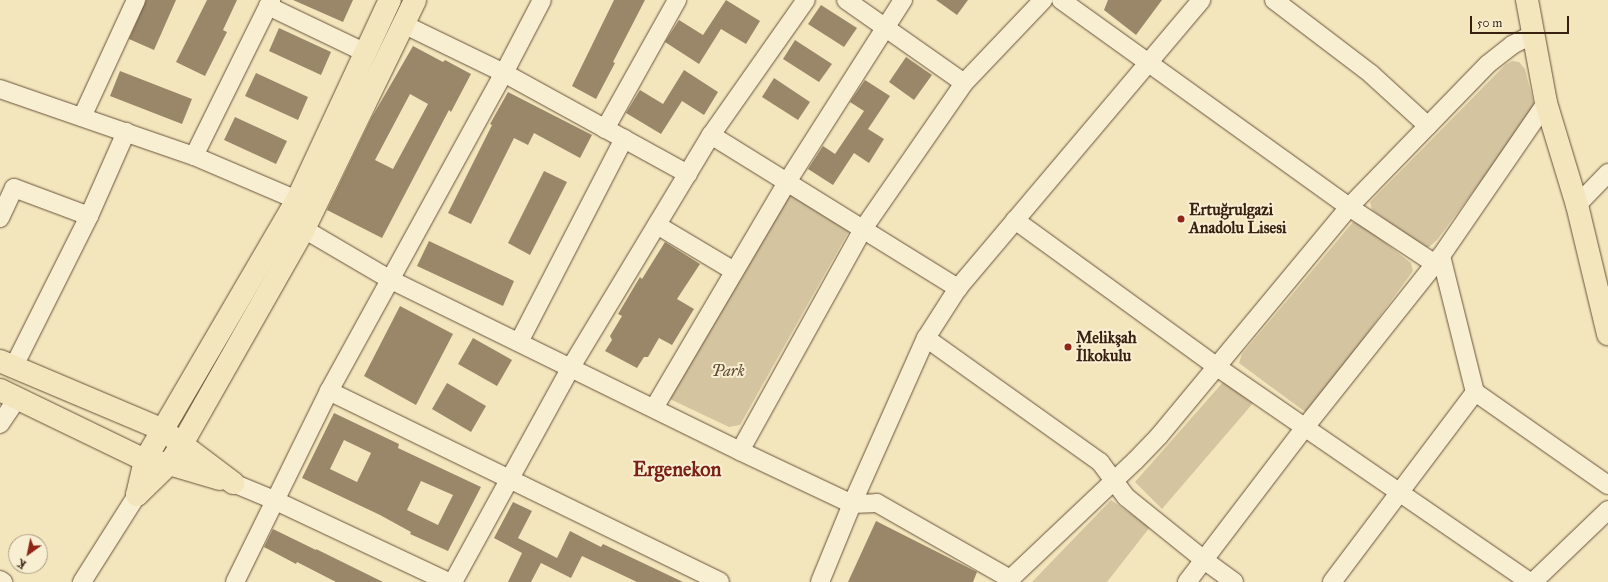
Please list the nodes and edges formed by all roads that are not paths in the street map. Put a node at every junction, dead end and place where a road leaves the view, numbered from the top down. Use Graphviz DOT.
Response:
graph roads {
  1 [pos="136,0"];
  2 [pos="390,0"];
  3 [pos="415,0"];
  4 [pos="542,0"];
  5 [pos="677,0"];
  6 [pos="806,0"];
  7 [pos="846,0"];
  8 [pos="904,0"];
  9 [pos="1043,0"];
  10 [pos="1061,0"];
  11 [pos="1201,0"];
  12 [pos="1274,0"];
  13 [pos="1527,0"];
  14 [pos="270,3"];
  15 [pos="403,24"];
  16 [pos="886,28"];
  17 [pos="1532,35"];
  18 [pos="366,53"];
  19 [pos="1147,62"];
  20 [pos="504,73"];
  21 [pos="964,83"];
  22 [pos="0,89"];
  23 [pos="1546,103"];
  24 [pos="82,117"];
  25 [pos="1428,126"];
  26 [pos="605,129"];
  27 [pos="126,132"];
  28 [pos="711,135"];
  29 [pos="624,139"];
  30 [pos="194,156"];
  31 [pos="1608,173"];
  32 [pos="688,174"];
  33 [pos="787,182"];
  34 [pos="1349,206"];
  35 [pos="1577,206"];
  36 [pos="300,215"];
  37 [pos="89,216"];
  38 [pos="0,218"];
  39 [pos="1015,220"];
  40 [pos="657,225"];
  41 [pos="862,229"];
  42 [pos="1438,260"];
  43 [pos="734,272"];
  44 [pos="391,280"];
  45 [pos="958,288"];
  46 [pos="1608,334"];
  47 [pos="926,338"];
  48 [pos="519,342"];
  49 [pos="7,364"];
  50 [pos="571,367"];
  51 [pos="1217,367"];
  52 [pos="328,391"];
  53 [pos="1475,392"];
  54 [pos="9,394"];
  55 [pos="654,408"];
  56 [pos="0,424"];
  57 [pos="1306,426"];
  58 [pos="163,430"];
  59 [pos="182,444"];
  60 [pos="740,451"];
  61 [pos="145,460"];
  62 [pos="169,464"];
  63 [pos="509,480"];
  64 [pos="1114,480"];
  65 [pos="233,483"];
  66 [pos="1608,485"];
  67 [pos="1400,492"];
  68 [pos="137,495"];
  69 [pos="274,500"];
  70 [pos="852,504"];
  71 [pos="1608,510"];
  72 [pos="1204,560"];
  73 [pos="422,577"];
  74 [pos="0,580"];
  75 [pos="1008,581"];
  76 [pos="3,582"];
  77 [pos="82,582"];
  78 [pos="235,582"];
  79 [pos="448,582"];
  80 [pos="453,582"];
  81 [pos="720,582"];
  82 [pos="820,582"];
  83 [pos="1187,582"];
  84 [pos="1234,582"];
  85 [pos="1332,582"];
  86 [pos="1530,582"];
  87 [pos="1533,582"];
  1 -- 24 [label="street"];
  2 -- 18 [label="main road"];
  3 -- 15 [label="main road"];
  4 -- 20 [label="street"];
  5 -- 26 [label="street"];
  6 -- 28 [label="street"];
  7 -- 16 [label="street"];
  8 -- 16 [label="street"];
  9 -- 21 [label="street"];
  10 -- 19 [label="street"];
  11 -- 19 [label="street"];
  12 -- 25 [label="street"];
  13 -- 17 [label="main road"];
  14 -- 18 [label="street"];
  14 -- 30 [label="street"];
  15 -- 20 [label="street"];
  15 -- 36 [label="main road"];
  16 -- 21 [label="street"];
  16 -- 33 [label="street"];
  17 -- 23 [label="main road"];
  17 -- 25 [label="street"];
  18 -- 36 [label="main road"];
  19 -- 34 [label="street"];
  19 -- 39 [label="street"];
  20 -- 26 [label="street"];
  20 -- 44 [label="street"];
  21 -- 41 [label="street"];
  22 -- 24 [label="street"];
  23 -- 35 [label="main road"];
  23 -- 42 [label="street"];
  24 -- 27 [label="street"];
  25 -- 34 [label="street"];
  26 -- 29 [label="street"];
  27 -- 30 [label="street"];
  27 -- 37 [label="street"];
  28 -- 32 [label="street"];
  28 -- 33 [label="street"];
  29 -- 32 [label="street"];
  29 -- 48 [label="street"];
  30 -- 36 [label="street"];
  31 -- 35 [label="street"];
  32 -- 40 [label="street"];
  33 -- 41 [label="street"];
  33 -- 43 [label="street"];
  34 -- 42 [label="street"];
  34 -- 51 [label="street"];
  35 -- 46 [label="main road"];
  36 -- 44 [label="street"];
  36 -- 58 [label="main road"];
  36 -- 59 [label="main road"];
  37 -- 38 [label="street"];
  37 -- 49 [label="street"];
  39 -- 45 [label="street"];
  39 -- 51 [label="street"];
  40 -- 43 [label="street"];
  40 -- 50 [label="street"];
  41 -- 45 [label="street"];
  41 -- 60 [label="street"];
  42 -- 53 [label="street"];
  42 -- 57 [label="street"];
  43 -- 55 [label="street"];
  44 -- 48 [label="street"];
  44 -- 52 [label="street"];
  45 -- 47 [label="street"];
  47 -- 64 [label="street"];
  47 -- 70 [label="street"];
  48 -- 50 [label="street"];
  49 -- 58 [label="main road"];
  50 -- 55 [label="street"];
  50 -- 63 [label="street"];
  51 -- 57 [label="street"];
  51 -- 64 [label="street"];
  52 -- 63 [label="street"];
  52 -- 69 [label="street"];
  53 -- 66 [label="street"];
  53 -- 67 [label="street"];
  54 -- 56 [label="street"];
  54 -- 61 [label="main road"];
  55 -- 60 [label="street"];
  57 -- 67 [label="street"];
  57 -- 72 [label="street"];
  58 -- 59 [label="main road"];
  58 -- 61 [label="main road"];
  59 -- 62 [label="main road"];
  59 -- 65 [label="main road"];
  60 -- 70 [label="street"];
  61 -- 62 [label="main road"];
  61 -- 68 [label="main road"];
  62 -- 65 [label="main road"];
  62 -- 68 [label="main road"];
  63 -- 80 [label="street"];
  63 -- 81 [label="street"];
  64 -- 72 [label="street"];
  64 -- 75 [label="street"];
  65 -- 69 [label="street"];
  67 -- 85 [label="street"];
  67 -- 86 [label="street"];
  68 -- 77 [label="street"];
  69 -- 73 [label="street"];
  69 -- 78 [label="street"];
  70 -- 75 [label="street"];
  70 -- 82 [label="street"];
  71 -- 87 [label="street"];
  72 -- 83 [label="street"];
  72 -- 84 [label="street"];
  73 -- 79 [label="street"];
  74 -- 76 [label="street"];
}
